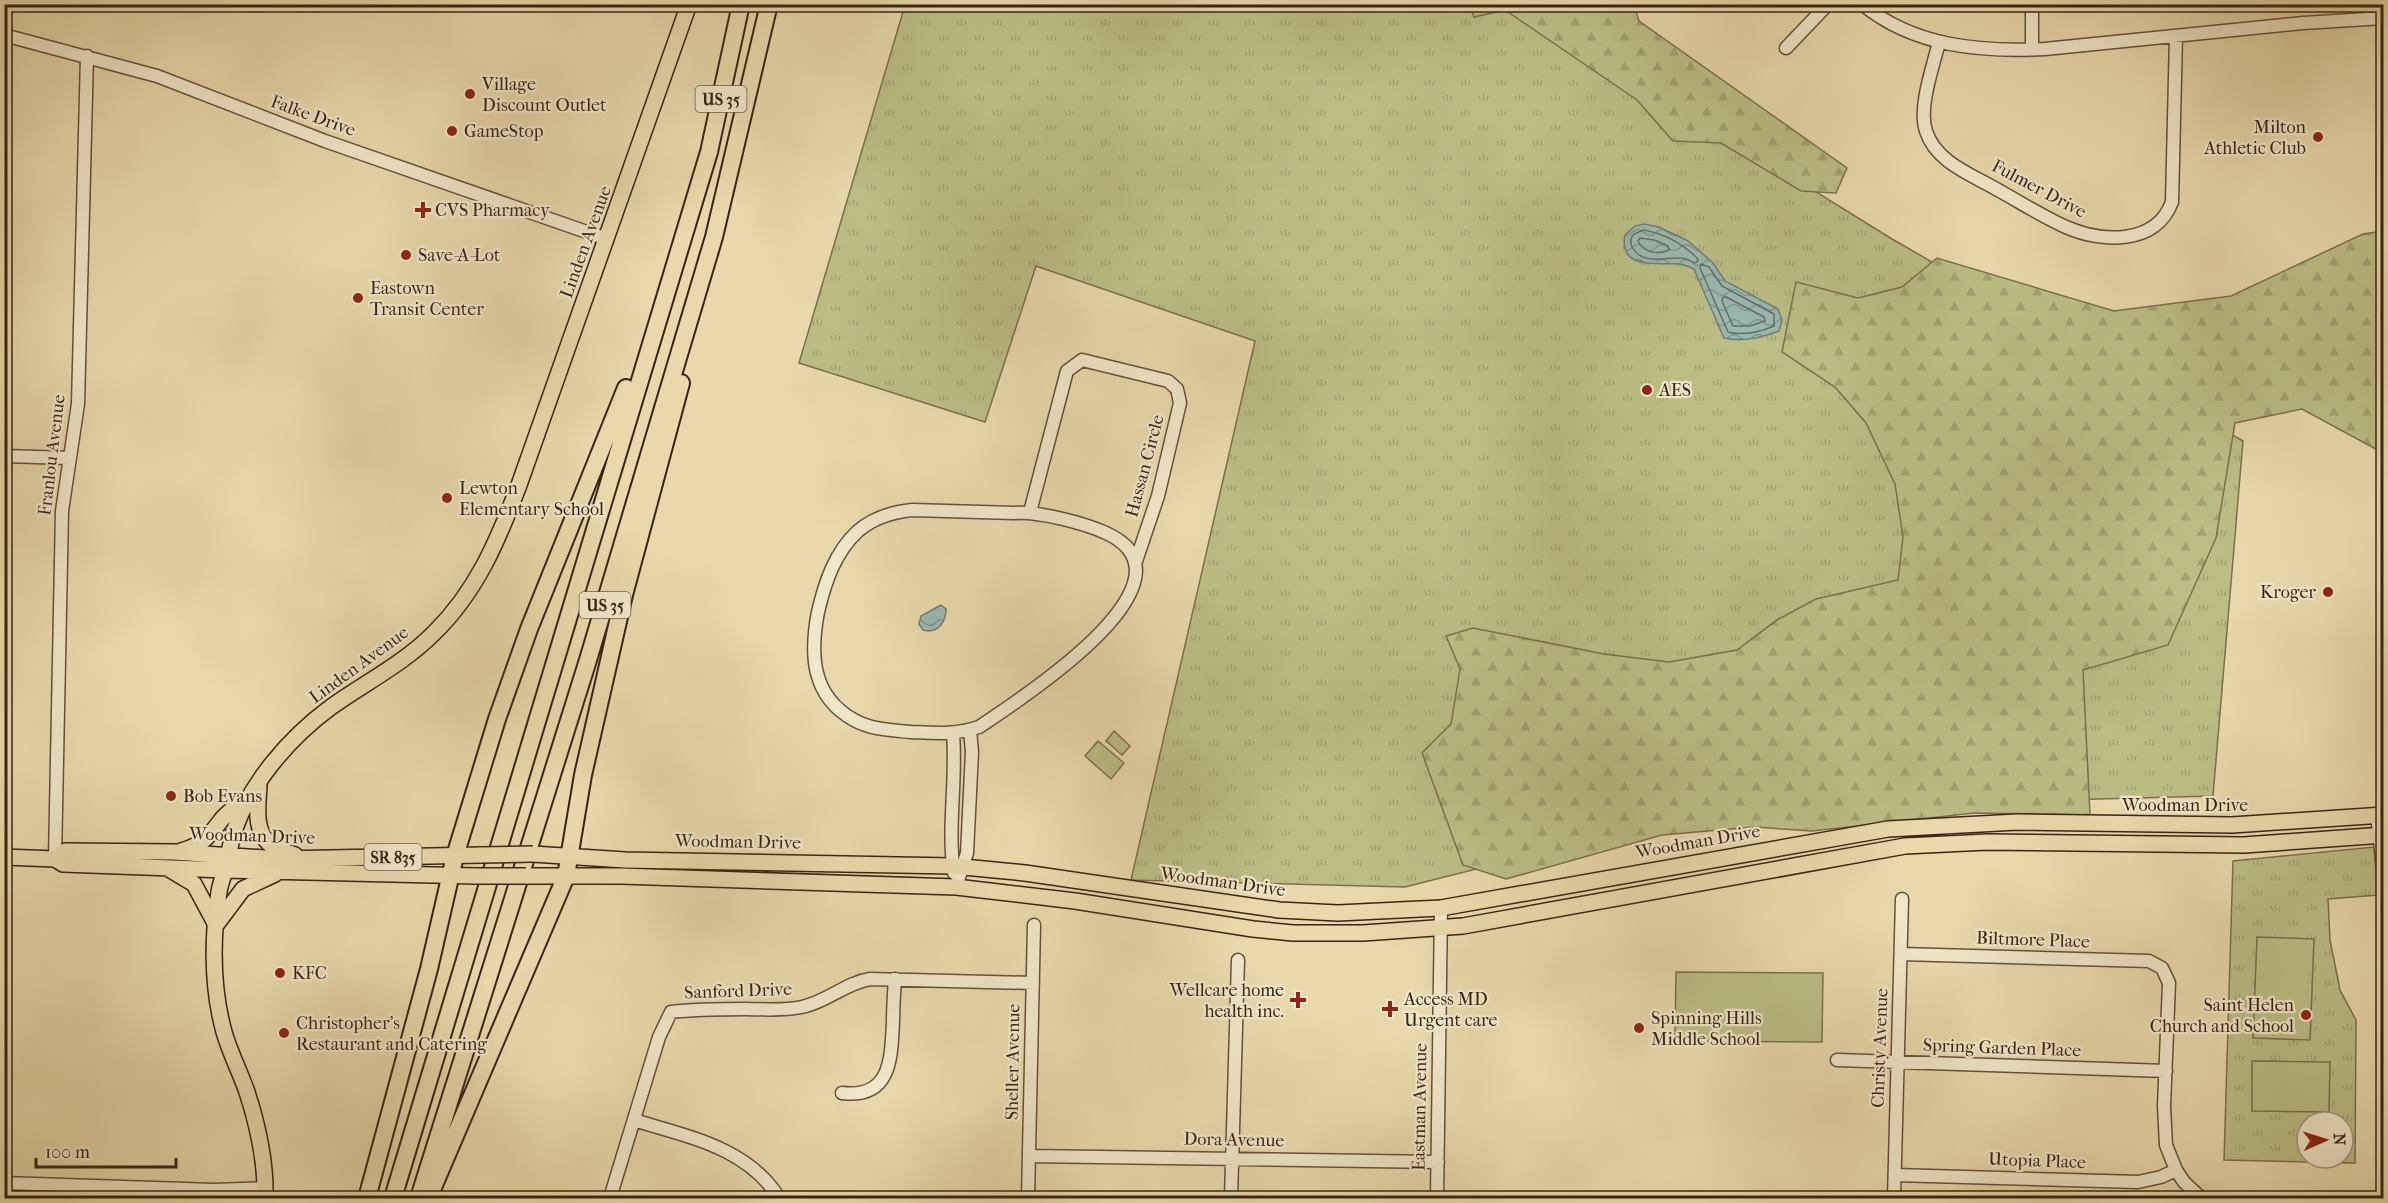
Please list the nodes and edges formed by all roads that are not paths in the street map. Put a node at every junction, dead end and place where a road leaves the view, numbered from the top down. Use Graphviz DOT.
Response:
graph roads {
  1 [pos="689,4"];
  2 [pos="741,4"];
  3 [pos="769,4"];
  4 [pos="1828,4"];
  5 [pos="1862,4"];
  6 [pos="2032,4"];
  7 [pos="2384,18"];
  8 [pos="4,35"];
  9 [pos="2176,36"];
  10 [pos="1939,42"];
  11 [pos="1786,48"];
  12 [pos="2032,49"];
  13 [pos="87,56"];
  14 [pos="714,237"];
  15 [pos="607,239"];
  16 [pos="658,316"];
  17 [pos="4,456"];
  18 [pos="69,458"];
  19 [pos="1030,512"];
  20 [pos="1135,564"];
  21 [pos="970,730"];
  22 [pos="953,734"];
  23 [pos="260,783"];
  24 [pos="250,796"];
  25 [pos="2380,815"];
  26 [pos="2381,835"];
  27 [pos="174,852"];
  28 [pos="455,855"];
  29 [pos="569,856"];
  30 [pos="4,857"];
  31 [pos="55,859"];
  32 [pos="304,859"];
  33 [pos="227,864"];
  34 [pos="958,866"];
  35 [pos="167,868"];
  36 [pos="280,871"];
  37 [pos="451,875"];
  38 [pos="2384,875"];
  39 [pos="566,876"];
  40 [pos="956,886"];
  41 [pos="1902,900"];
  42 [pos="1441,909"];
  43 [pos="216,925"];
  44 [pos="1034,926"];
  45 [pos="1442,928"];
  46 [pos="1901,954"];
  47 [pos="1238,960"];
  48 [pos="895,979"];
  49 [pos="1033,982"];
  50 [pos="1837,1060"];
  51 [pos="1898,1063"];
  52 [pos="2166,1071"];
  53 [pos="842,1093"];
  54 [pos="634,1120"];
  55 [pos="1029,1156"];
  56 [pos="1233,1157"];
  57 [pos="1438,1162"];
  58 [pos="2176,1170"];
  59 [pos="1895,1175"];
  60 [pos="4,1183"];
  61 [pos="265,1193"];
  62 [pos="368,1198"];
  63 [pos="393,1198"];
  64 [pos="418,1198"];
  65 [pos="428,1198"];
  66 [pos="610,1198"];
  67 [pos="779,1198"];
  68 [pos="1028,1198"];
  69 [pos="1231,1198"];
  70 [pos="1437,1198"];
  71 [pos="1894,1198"];
  72 [pos="2201,1198"];
  1 -- 15 [label="main road, Linden Avenue"];
  2 -- 16 [label="highway, US 35"];
  3 -- 14 [label="highway, US 35"];
  4 -- 11 [label="street"];
  5 -- 10 [label="street"];
  6 -- 12 [label="street"];
  7 -- 9 [label="street"];
  8 -- 13 [label="street, Falke Drive"];
  9 -- 10 [label="street, Fulmer Drive"];
  9 -- 12 [label="street"];
  10 -- 12 [label="street"];
  13 -- 15 [label="street, Falke Drive"];
  13 -- 18 [label="street, Franlou Avenue"];
  14 -- 29 [label="highway"];
  14 -- 64 [label="highway, US 35"];
  15 -- 23 [label="main road, Linden Avenue"];
  16 -- 28 [label="highway"];
  16 -- 63 [label="highway, US 35"];
  17 -- 18 [label="street"];
  18 -- 31 [label="street, Franlou Avenue"];
  19 -- 20 [label="street, Hassan Circle"];
  19 -- 20 [label="street, Hassan Circle"];
  19 -- 22 [label="street, Hassan Circle"];
  20 -- 21 [label="street, Hassan Circle"];
  21 -- 22 [label="street, Hassan Circle"];
  21 -- 34 [label="street"];
  22 -- 34 [label="street"];
  23 -- 24 [label="main road, Linden Avenue"];
  23 -- 32 [label="main road"];
  24 -- 27 [label="main road"];
  24 -- 33 [label="main road, Linden Avenue"];
  25 -- 26 [label="street"];
  25 -- 42 [label="main road, Woodman Drive"];
  26 -- 38 [label="street"];
  26 -- 45 [label="main road, Woodman Drive"];
  27 -- 31 [label="main road, Woodman Drive / SR 835"];
  27 -- 33 [label="main road, Woodman Drive / SR 835"];
  28 -- 29 [label="main road, Woodman Drive / SR 835, bridge"];
  28 -- 32 [label="main road, Woodman Drive / SR 835"];
  28 -- 37 [label="highway"];
  29 -- 34 [label="main road, Woodman Drive"];
  29 -- 39 [label="highway"];
  30 -- 31 [label="main road, Woodman Drive / SR 835"];
  31 -- 35 [label="main road, Woodman Drive / SR 835"];
  32 -- 33 [label="main road, Woodman Drive / SR 835"];
  33 -- 35 [label="main road, Woodman Drive / SR 835"];
  33 -- 36 [label="main road, Woodman Drive / SR 835"];
  33 -- 43 [label="main road, Linden Avenue"];
  34 -- 40 [label="street"];
  34 -- 42 [label="main road, Woodman Drive"];
  35 -- 43 [label="main road"];
  36 -- 37 [label="main road, Woodman Drive / SR 835"];
  36 -- 43 [label="main road"];
  37 -- 39 [label="main road, Woodman Drive / SR 835, bridge"];
  37 -- 62 [label="highway"];
  39 -- 40 [label="main road, Woodman Drive"];
  39 -- 65 [label="highway"];
  40 -- 45 [label="main road, Woodman Drive"];
  41 -- 46 [label="street, Christy Avenue"];
  42 -- 45 [label="street, Eastman Avenue"];
  43 -- 61 [label="main road, Linden Avenue"];
  44 -- 49 [label="street, Sheller Avenue"];
  45 -- 57 [label="street, Eastman Avenue"];
  46 -- 51 [label="street, Christy Avenue"];
  46 -- 52 [label="street, Biltmore Place"];
  47 -- 56 [label="street"];
  48 -- 49 [label="street, Sanford Drive"];
  48 -- 53 [label="street"];
  48 -- 54 [label="street, Sanford Drive"];
  49 -- 55 [label="street, Sheller Avenue"];
  50 -- 51 [label="street, Spring Garden Place"];
  51 -- 52 [label="street, Spring Garden Place"];
  51 -- 59 [label="street, Christy Avenue"];
  52 -- 58 [label="street"];
  54 -- 66 [label="street, Sanford Drive"];
  54 -- 67 [label="street"];
  55 -- 56 [label="street, Dora Avenue"];
  55 -- 68 [label="street, Sheller Avenue"];
  56 -- 57 [label="street, Dora Avenue"];
  56 -- 69 [label="street"];
  57 -- 70 [label="street, Eastman Avenue"];
  58 -- 59 [label="street, Utopia Place"];
  58 -- 72 [label="street"];
  59 -- 71 [label="street, Christy Avenue"];
  60 -- 61 [label="street"];
}
